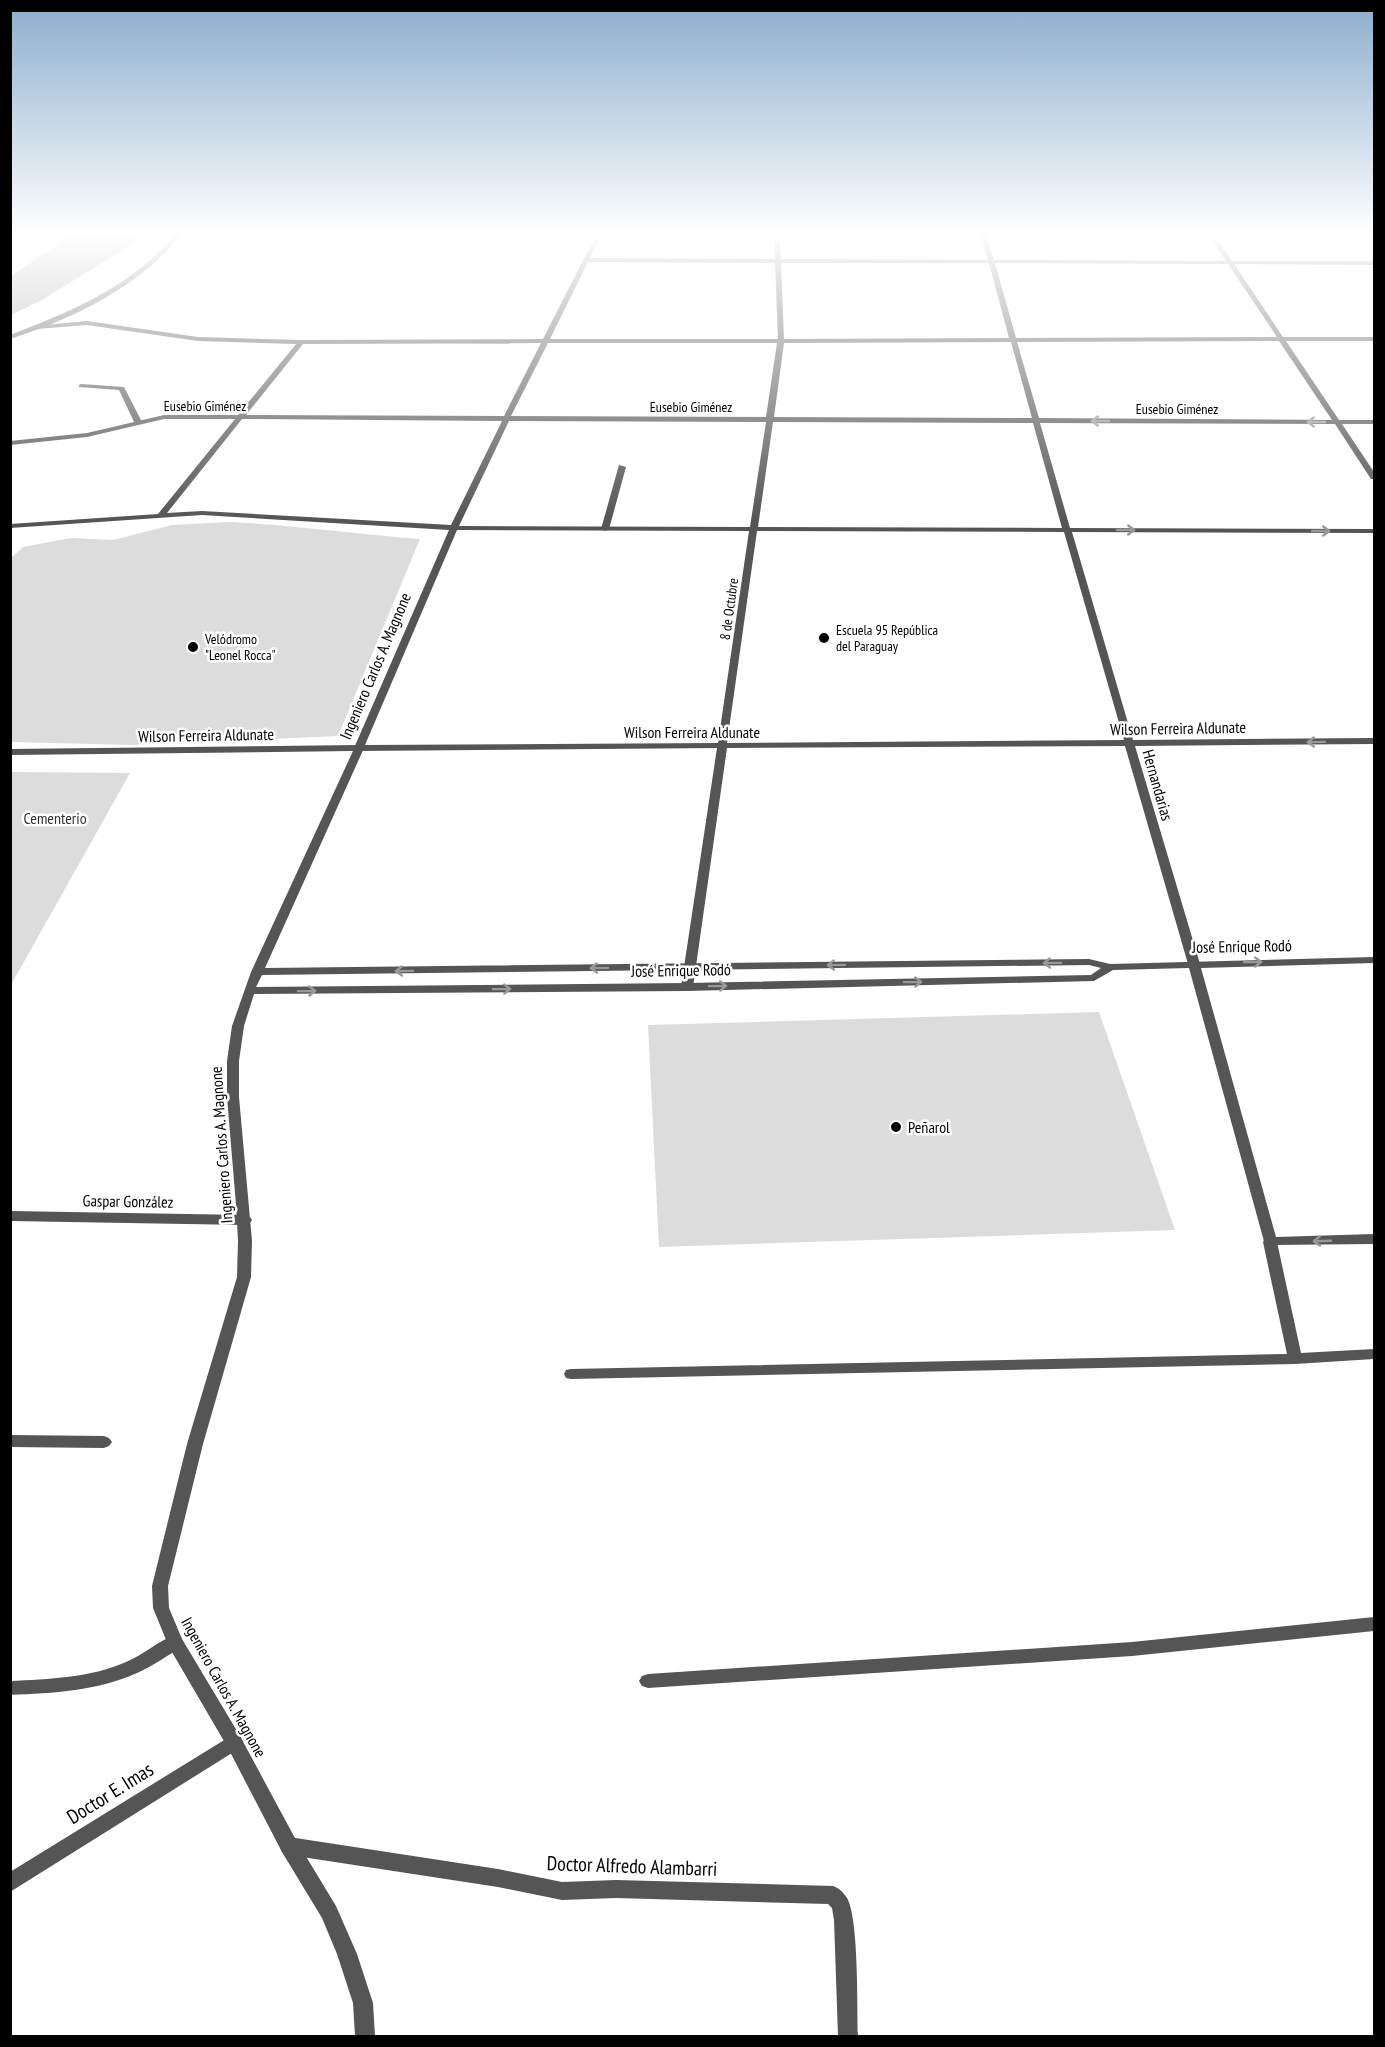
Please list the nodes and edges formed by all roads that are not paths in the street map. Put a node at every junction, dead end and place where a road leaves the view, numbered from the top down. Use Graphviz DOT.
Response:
graph roads {
  1 [pos="33,329"];
  2 [pos="128,329"];
  3 [pos="552,329"];
  4 [pos="781,329"];
  5 [pos="1010,329"];
  6 [pos="1274,329"];
  7 [pos="10,337"];
  8 [pos="1281,339"];
  9 [pos="1374,339"];
  10 [pos="1013,340"];
  11 [pos="781,341"];
  12 [pos="301,342"];
  13 [pos="545,342"];
  14 [pos="81,386"];
  15 [pos="239,418"];
  16 [pos="506,419"];
  17 [pos="771,419"];
  18 [pos="1036,421"];
  19 [pos="138,422"];
  20 [pos="1337,422"];
  21 [pos="1374,422"];
  22 [pos="10,443"];
  23 [pos="622,468"];
  24 [pos="1374,477"];
  25 [pos="162,514"];
  26 [pos="10,526"];
  27 [pos="454,528"];
  28 [pos="605,529"];
  29 [pos="754,530"];
  30 [pos="1067,530"];
  31 [pos="1374,531"];
  32 [pos="1374,741"];
  33 [pos="1129,744"];
  34 [pos="723,746"];
  35 [pos="360,748"];
  36 [pos="10,752"];
  37 [pos="1374,960"];
  38 [pos="1194,964"];
  39 [pos="690,967"];
  40 [pos="1110,967"];
  41 [pos="257,972"];
  42 [pos="687,987"];
  43 [pos="249,992"];
  44 [pos="10,1215"];
  45 [pos="245,1220"];
  46 [pos="1374,1239"];
  47 [pos="1270,1242"];
  48 [pos="1374,1354"];
  49 [pos="1295,1359"];
  50 [pos="571,1374"];
  51 [pos="10,1441"];
  52 [pos="104,1442"];
  53 [pos="1374,1624"];
  54 [pos="176,1642"];
  55 [pos="648,1682"];
  56 [pos="10,1688"];
  57 [pos="234,1742"];
  58 [pos="290,1846"];
  59 [pos="10,1883"];
  60 [pos="365,2037"];
  61 [pos="848,2037"];
  1 -- 7 [label="street"];
  2 -- 12 [label="street"];
  3 -- 13 [label="street, Ingeniero Carlos A. Magnone"];
  4 -- 11 [label="street, 8 de Octubre"];
  5 -- 10 [label="street, Hernandarias"];
  6 -- 8 [label="street"];
  8 -- 9 [label="street"];
  8 -- 10 [label="street"];
  8 -- 20 [label="street"];
  10 -- 11 [label="street"];
  10 -- 18 [label="street, Hernandarias"];
  11 -- 13 [label="street"];
  11 -- 17 [label="street, 8 de Octubre"];
  12 -- 13 [label="street"];
  12 -- 15 [label="street"];
  13 -- 16 [label="street, Ingeniero Carlos A. Magnone"];
  14 -- 19 [label="street"];
  15 -- 16 [label="street, Eusebio Giménez"];
  15 -- 19 [label="street, Eusebio Giménez"];
  15 -- 25 [label="street"];
  16 -- 17 [label="street, Eusebio Giménez"];
  16 -- 27 [label="street, Ingeniero Carlos A. Magnone"];
  17 -- 18 [label="street, Eusebio Giménez"];
  17 -- 29 [label="street, 8 de Octubre"];
  20 -- 18 [label="street, Eusebio Giménez, one-way"];
  18 -- 30 [label="street, Hernandarias"];
  19 -- 22 [label="street, Eusebio Giménez"];
  20 -- 21 [label="street, Eusebio Giménez"];
  20 -- 24 [label="street"];
  23 -- 28 [label="street"];
  25 -- 26 [label="street"];
  25 -- 27 [label="street"];
  27 -- 28 [label="street"];
  27 -- 35 [label="street, Ingeniero Carlos A. Magnone"];
  28 -- 29 [label="street"];
  29 -- 30 [label="street"];
  29 -- 34 [label="street, 8 de Octubre"];
  30 -- 31 [label="street, one-way"];
  30 -- 33 [label="street, Hernandarias"];
  32 -- 33 [label="street, Wilson Ferreira Aldunate, one-way"];
  33 -- 34 [label="street, Wilson Ferreira Aldunate"];
  33 -- 38 [label="street, Hernandarias"];
  34 -- 35 [label="street, Wilson Ferreira Aldunate"];
  34 -- 39 [label="street, 8 de Octubre"];
  35 -- 36 [label="street, Wilson Ferreira Aldunate"];
  35 -- 41 [label="street, Ingeniero Carlos A. Magnone"];
  38 -- 37 [label="street, José Enrique Rodó, one-way"];
  38 -- 40 [label="street, José Enrique Rodó"];
  38 -- 47 [label="street, Hernandarias"];
  40 -- 39 [label="street, José Enrique Rodó, one-way"];
  39 -- 41 [label="street, José Enrique Rodó, one-way"];
  39 -- 42 [label="street, 8 de Octubre"];
  42 -- 40 [label="street, José Enrique Rodó, one-way"];
  41 -- 43 [label="street, Ingeniero Carlos A. Magnone"];
  43 -- 42 [label="street, José Enrique Rodó, one-way"];
  43 -- 45 [label="street, Ingeniero Carlos A. Magnone"];
  44 -- 45 [label="street, Gaspar González"];
  45 -- 54 [label="street, Ingeniero Carlos A. Magnone"];
  46 -- 47 [label="street, one-way"];
  47 -- 49 [label="street, Hernandarias"];
  48 -- 49 [label="street"];
  49 -- 50 [label="street"];
  51 -- 52 [label="street"];
  53 -- 55 [label="street"];
  54 -- 56 [label="street"];
  54 -- 57 [label="street, Ingeniero Carlos A. Magnone"];
  57 -- 58 [label="street, Ingeniero Carlos A. Magnone"];
  57 -- 59 [label="street, Doctor E. Imas"];
  58 -- 60 [label="street, Ingeniero Carlos A. Magnone"];
  58 -- 61 [label="street, Doctor Alfredo Alambarri"];
}
